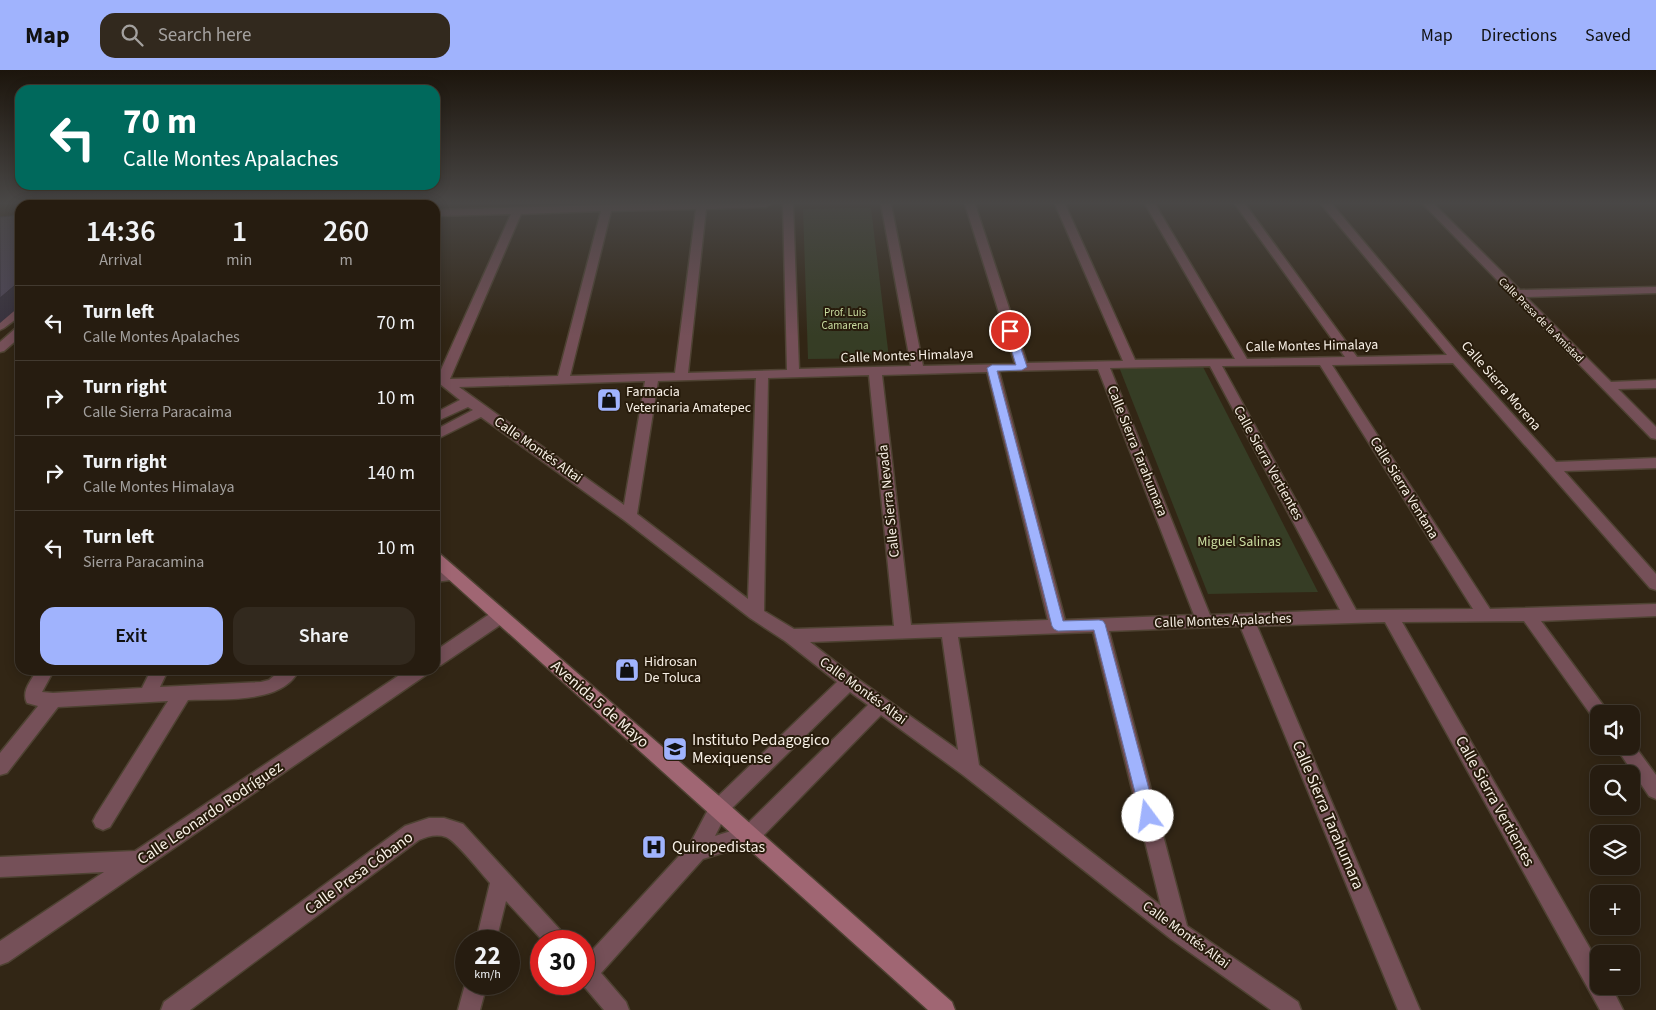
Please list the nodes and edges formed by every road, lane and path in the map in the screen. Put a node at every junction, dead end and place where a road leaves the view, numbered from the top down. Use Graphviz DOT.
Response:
graph roads {
  1 [pos="501,248"];
  2 [pos="597,248"];
  3 [pos="696,248"];
  4 [pos="789,248"];
  5 [pos="894,248"];
  6 [pos="984,248"];
  7 [pos="1079,248"];
  8 [pos="1176,248"];
  9 [pos="1272,248"];
  10 [pos="1363,248"];
  11 [pos="1470,248"];
  12 [pos="1656,290"];
  13 [pos="1515,294"];
  14 [pos="15,314"];
  15 [pos="0,326"];
  16 [pos="13,337"];
  17 [pos="0,348"];
  18 [pos="1456,359"];
  19 [pos="1353,360"];
  20 [pos="1324,361"];
  21 [pos="1243,362"];
  22 [pos="1214,363"];
  23 [pos="1131,364"];
  24 [pos="1103,365"];
  25 [pos="1022,367"];
  26 [pos="992,368"];
  27 [pos="918,370"];
  28 [pos="874,372"];
  29 [pos="762,374"];
  30 [pos="793,374"];
  31 [pos="681,377"];
  32 [pos="652,378"];
  33 [pos="442,379"];
  34 [pos="562,380"];
  35 [pos="1656,384"];
  36 [pos="1606,386"];
  37 [pos="476,406"];
  38 [pos="440,417"];
  39 [pos="440,432"];
  40 [pos="1656,435"];
  41 [pos="1656,463"];
  42 [pos="1551,467"];
  43 [pos="629,516"];
  44 [pos="444,576"];
  45 [pos="1656,584"];
  46 [pos="1656,610"];
  47 [pos="756,614"];
  48 [pos="1485,614"];
  49 [pos="500,616"];
  50 [pos="1351,616"];
  51 [pos="1390,616"];
  52 [pos="1528,616"];
  53 [pos="1246,620"];
  54 [pos="1204,621"];
  55 [pos="1099,624"];
  56 [pos="1058,626"];
  57 [pos="949,629"];
  58 [pos="903,630"];
  59 [pos="791,636"];
  60 [pos="440,657"];
  61 [pos="43,675"];
  62 [pos="157,675"];
  63 [pos="287,675"];
  64 [pos="413,675"];
  65 [pos="849,682"];
  66 [pos="182,694"];
  67 [pos="147,695"];
  68 [pos="52,700"];
  69 [pos="880,704"];
  70 [pos="1593,705"];
  71 [pos="1631,755"];
  72 [pos="0,767"];
  73 [pos="970,769"];
  74 [pos="1656,790"];
  75 [pos="719,808"];
  76 [pos="103,821"];
  77 [pos="750,835"];
  78 [pos="697,851"];
  79 [pos="139,861"];
  80 [pos="0,867"];
  81 [pos="501,881"];
  82 [pos="489,930"];
  83 [pos="547,930"];
  84 [pos="1178,932"];
  85 [pos="0,954"];
  86 [pos="595,960"];
  87 [pos="1590,970"];
  88 [pos="595,983"];
  89 [pos="473,995"];
  90 [pos="1604,995"];
  91 [pos="172,1010"];
  92 [pos="469,1010"];
  93 [pos="618,1010"];
  94 [pos="944,1010"];
  95 [pos="1290,1010"];
  96 [pos="1409,1010"];
  97 [pos="1612,1010"];
  1 -- 33 [label="street"];
  2 -- 34 [label="street"];
  3 -- 31 [label="street"];
  4 -- 30 [label="street"];
  5 -- 27 [label="street"];
  6 -- 25 [label="street"];
  7 -- 23 [label="street"];
  8 -- 21 [label="street"];
  9 -- 19 [label="street"];
  10 -- 18 [label="street, Calle Sierra Morena"];
  11 -- 13 [label="street, Calle Presa de la Amistad"];
  12 -- 13 [label="street"];
  13 -- 36 [label="street, Calle Presa de la Amistad"];
  14 -- 15 [label="street"];
  16 -- 17 [label="street"];
  18 -- 19 [label="street, Calle Montes Himalaya"];
  18 -- 42 [label="street, Calle Sierra Morena"];
  19 -- 20 [label="street, Calle Montes Himalaya"];
  20 -- 21 [label="street, Calle Montes Himalaya"];
  20 -- 48 [label="street, Calle Sierra Ventana"];
  21 -- 22 [label="street, Calle Montes Himalaya"];
  22 -- 23 [label="street, Calle Montes Himalaya"];
  22 -- 50 [label="street, Calle Sierra Vertientes"];
  23 -- 24 [label="street, Calle Montes Himalaya"];
  24 -- 25 [label="street, Calle Montes Himalaya"];
  24 -- 54 [label="street, Calle Sierra Tarahumara"];
  25 -- 26 [label="street, Calle Montes Himalaya"];
  26 -- 27 [label="street, Calle Montes Himalaya"];
  26 -- 56 [label="street"];
  27 -- 28 [label="street, Calle Montes Himalaya"];
  28 -- 30 [label="street, Calle Montes Himalaya"];
  28 -- 58 [label="street, Calle Sierra Nevada"];
  29 -- 30 [label="street, Calle Montes Himalaya"];
  29 -- 31 [label="street, Calle Montes Himalaya"];
  29 -- 47 [label="street"];
  31 -- 32 [label="street, Calle Montes Himalaya"];
  32 -- 34 [label="street, Calle Montes Himalaya"];
  32 -- 43 [label="street"];
  33 -- 34 [label="street, Calle Montes Himalaya"];
  33 -- 37 [label="street, Calle Montés Altai"];
  35 -- 36 [label="street"];
  36 -- 40 [label="street, Calle Presa de la Amistad"];
  37 -- 38 [label="street"];
  37 -- 39 [label="street"];
  37 -- 43 [label="street, Calle Montés Altai"];
  41 -- 42 [label="street"];
  42 -- 45 [label="street, Calle Sierra Morena"];
  43 -- 47 [label="street, Calle Montés Altai"];
  44 -- 49 [label="main road, Avenida 5 de Mayo"];
  46 -- 52 [label="street, Calle Montes Apalaches"];
  47 -- 59 [label="street, Calle Montés Altai"];
  48 -- 51 [label="street, Calle Montes Apalaches"];
  48 -- 52 [label="street, Calle Montes Apalaches"];
  49 -- 60 [label="street"];
  49 -- 75 [label="main road, Avenida 5 de Mayo"];
  50 -- 51 [label="street, Calle Montes Apalaches"];
  50 -- 53 [label="street, Calle Montes Apalaches"];
  51 -- 87 [label="street, Calle Sierra Vertientes"];
  52 -- 70 [label="street"];
  53 -- 54 [label="street, Calle Montes Apalaches"];
  53 -- 96 [label="street, Calle Sierra Tarahumara"];
  54 -- 55 [label="street, Calle Montes Apalaches"];
  55 -- 56 [label="street, Calle Montes Apalaches"];
  55 -- 84 [label="street"];
  56 -- 57 [label="street, Calle Montes Apalaches"];
  57 -- 58 [label="street, Calle Montes Apalaches"];
  57 -- 73 [label="street"];
  58 -- 59 [label="street, Calle Montes Apalaches"];
  59 -- 65 [label="street, Calle Montés Altai"];
  61 -- 68 [label="street"];
  62 -- 67 [label="street"];
  63 -- 66 [label="street"];
  64 -- 79 [label="street, Calle Leonardo Rodríguez"];
  65 -- 69 [label="street, Calle Montés Altai"];
  65 -- 75 [label="street"];
  66 -- 67 [label="street"];
  66 -- 76 [label="street"];
  67 -- 68 [label="street"];
  68 -- 72 [label="street"];
  69 -- 73 [label="street, Calle Montés Altai"];
  69 -- 77 [label="street"];
  71 -- 74 [label="street"];
  73 -- 84 [label="street, Calle Montés Altai"];
  75 -- 77 [label="main road, Avenida 5 de Mayo"];
  75 -- 78 [label="street"];
  77 -- 78 [label="street"];
  77 -- 94 [label="main road, Avenida 5 de Mayo"];
  78 -- 86 [label="street"];
  79 -- 80 [label="street"];
  79 -- 85 [label="street, Calle Leonardo Rodríguez"];
  81 -- 82 [label="street"];
  81 -- 83 [label="street, Calle Presa Cóbano"];
  81 -- 91 [label="street, Calle Presa Cóbano"];
  84 -- 95 [label="street, Calle Montés Altai"];
  88 -- 93 [label="street"];
  89 -- 92 [label="street"];
  90 -- 97 [label="street, Calle Sierra Vertientes"];
}
